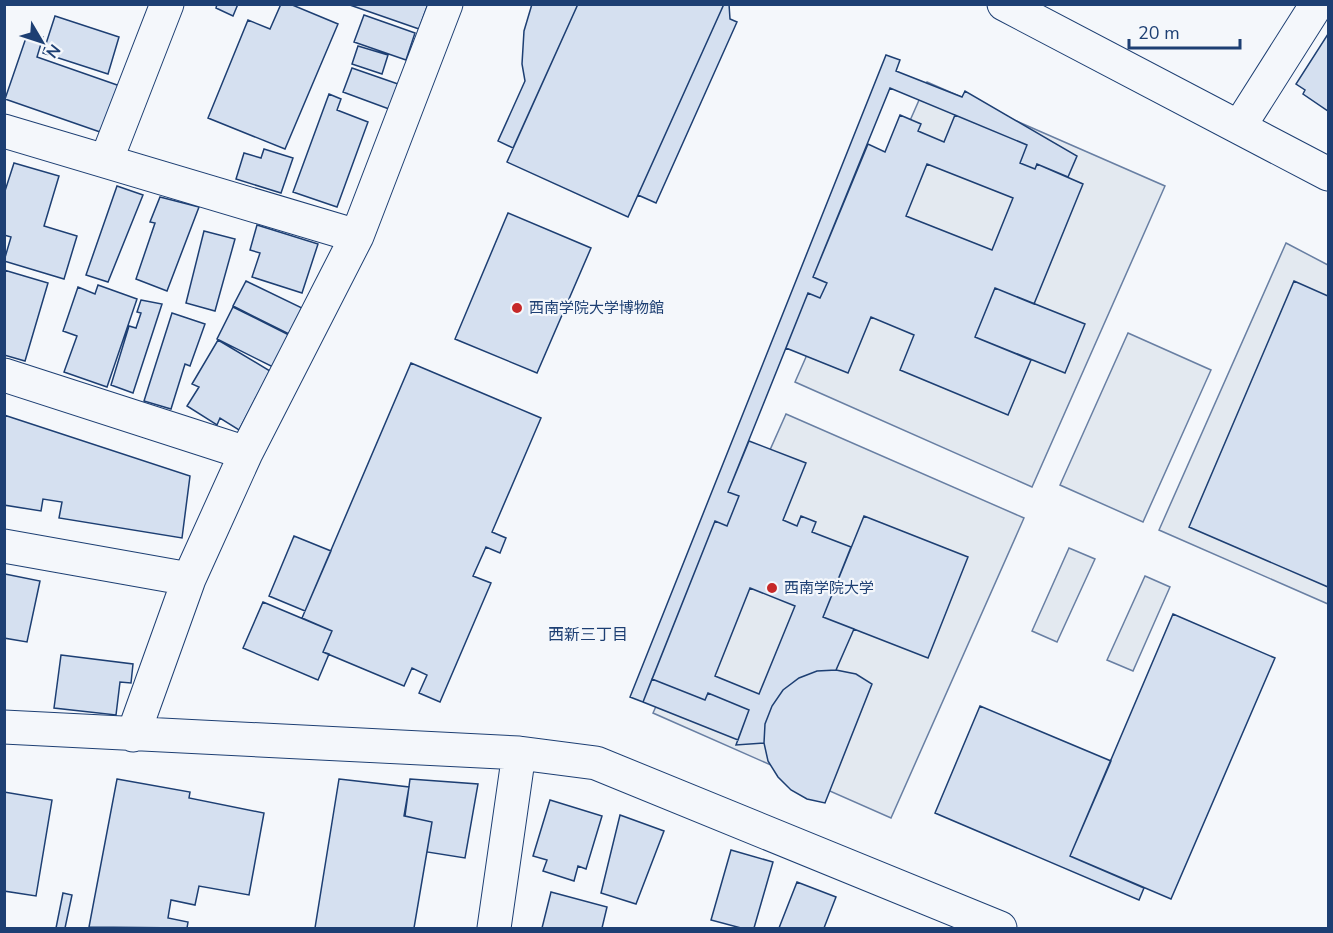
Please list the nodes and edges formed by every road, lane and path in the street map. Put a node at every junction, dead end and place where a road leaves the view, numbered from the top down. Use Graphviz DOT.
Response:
graph roads {
  1 [pos="167,4"];
  2 [pos="446,4"];
  3 [pos="1004,4"];
  4 [pos="1317,4"];
  5 [pos="1239,127"];
  6 [pos="4,131"];
  7 [pos="106,161"];
  8 [pos="1329,174"];
  9 [pos="357,236"];
  10 [pos="4,375"];
  11 [pos="246,453"];
  12 [pos="4,546"];
  13 [pos="189,579"];
  14 [pos="4,728"];
  15 [pos="133,735"];
  16 [pos="519,753"];
  17 [pos="994,927"];
  18 [pos="494,928"];
  1 -- 7 [label="street"];
  2 -- 9 [label="street"];
  3 -- 5 [label="street"];
  4 -- 5 [label="street"];
  5 -- 8 [label="street"];
  6 -- 7 [label="street"];
  7 -- 9 [label="street"];
  9 -- 11 [label="street"];
  10 -- 11 [label="street"];
  11 -- 13 [label="street"];
  12 -- 13 [label="street"];
  13 -- 15 [label="street"];
  14 -- 15 [label="street"];
  15 -- 16 [label="street"];
  16 -- 17 [label="street"];
  16 -- 18 [label="street"];
}
